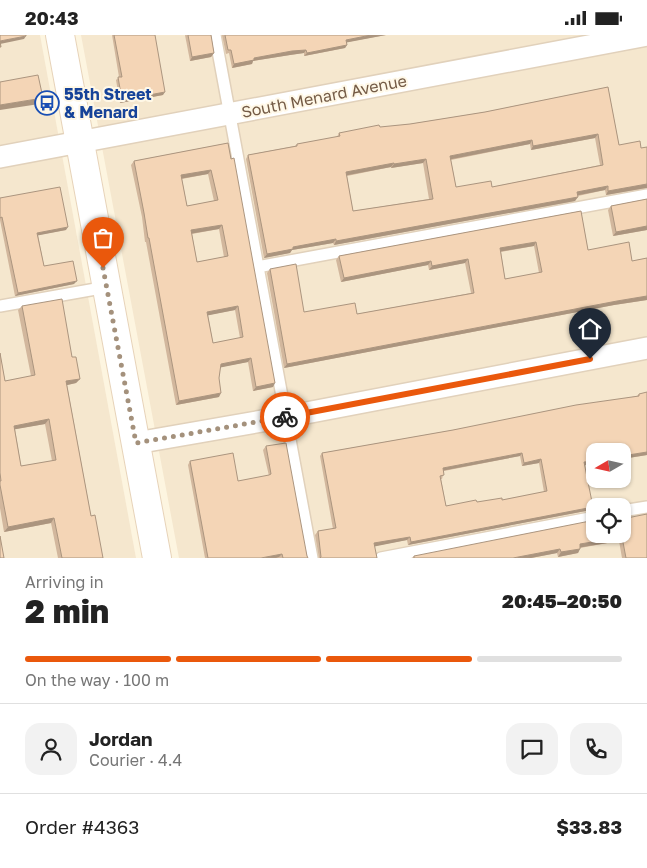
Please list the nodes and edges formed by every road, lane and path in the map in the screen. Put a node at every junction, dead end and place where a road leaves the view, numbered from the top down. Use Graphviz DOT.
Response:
graph roads {
  1 [pos="60,35"];
  2 [pos="215,35"];
  3 [pos="647,35"];
  4 [pos="229,114"];
  5 [pos="80,142"];
  6 [pos="0,157"];
  7 [pos="647,195"];
  8 [pos="257,267"];
  9 [pos="107,287"];
  10 [pos="0,306"];
  11 [pos="647,348"];
  12 [pos="285,417"];
  13 [pos="136,443"];
  14 [pos="647,507"];
  15 [pos="631,510"];
  16 [pos="586,519"];
  17 [pos="157,558"];
  18 [pos="312,558"];
  19 [pos="381,558"];
  1 -- 5 [label="main road"];
  2 -- 4 [label="lane"];
  3 -- 4 [label="street, South Menard Avenue"];
  4 -- 5 [label="street, South Menard Avenue"];
  4 -- 8 [label="lane"];
  5 -- 6 [label="street, South Menard Avenue"];
  5 -- 9 [label="main road"];
  7 -- 8 [label="lane"];
  8 -- 12 [label="lane"];
  9 -- 10 [label="lane"];
  9 -- 13 [label="main road"];
  11 -- 12 [label="street"];
  12 -- 13 [label="street"];
  12 -- 18 [label="lane"];
  13 -- 17 [label="main road"];
  14 -- 15 [label="lane"];
  16 -- 19 [label="lane"];
}
